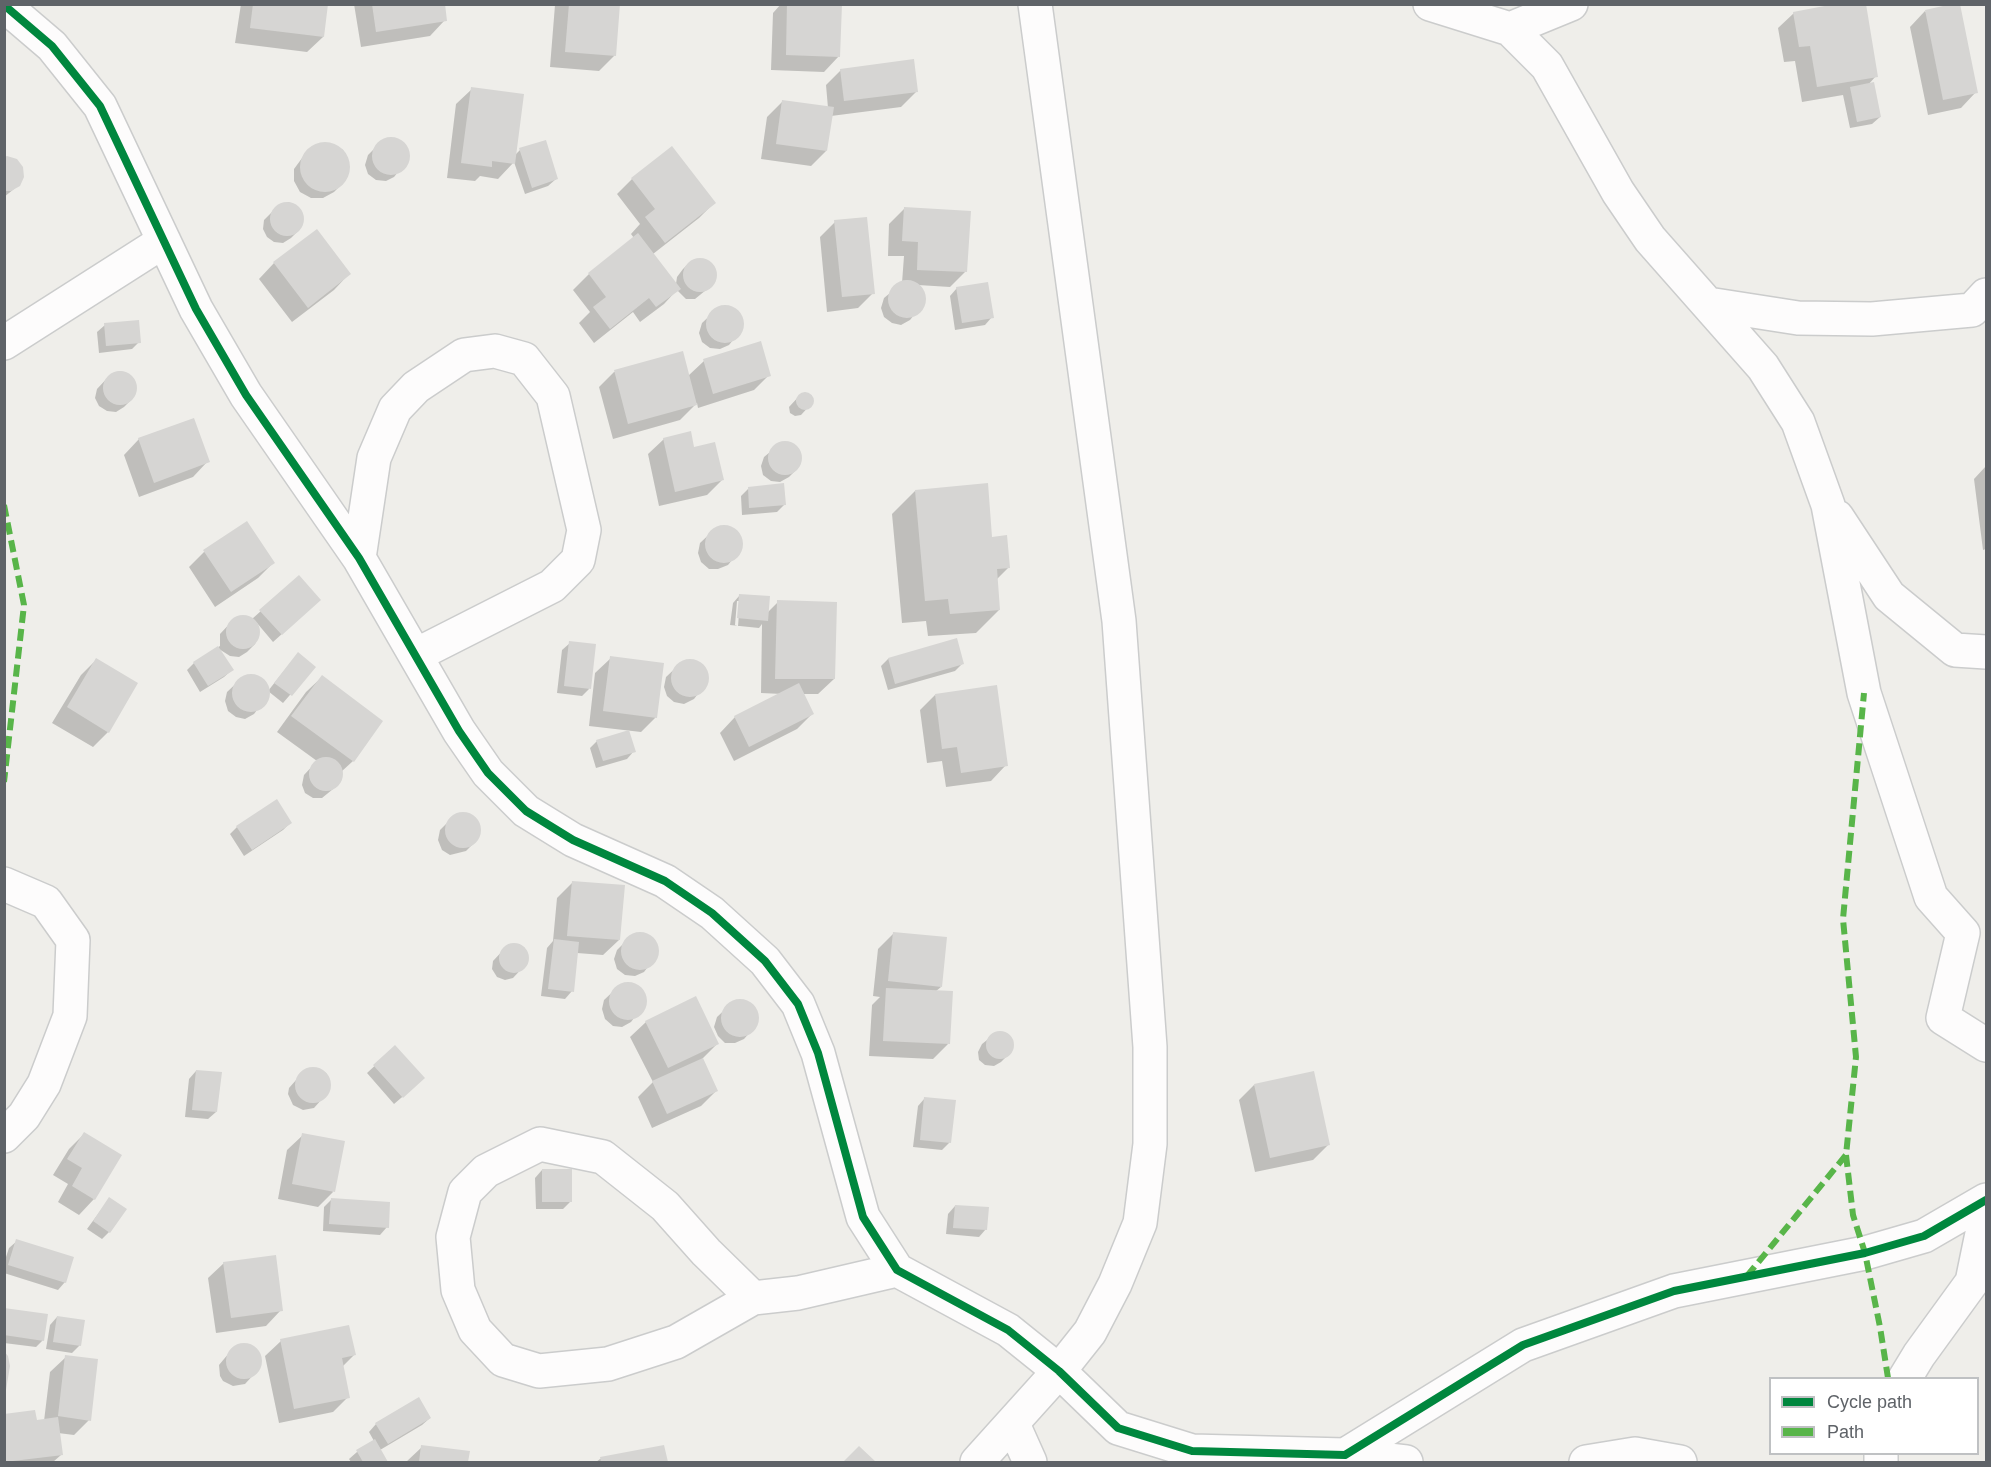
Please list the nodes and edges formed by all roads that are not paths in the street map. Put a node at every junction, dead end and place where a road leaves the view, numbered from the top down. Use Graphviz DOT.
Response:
graph roads {
  1 [pos="1035,4"];
  2 [pos="1430,4"];
  3 [pos="1571,4"];
  4 [pos="4,5"];
  5 [pos="1510,29"];
  6 [pos="164,241"];
  7 [pos="1986,295"];
  8 [pos="1708,304"];
  9 [pos="4,343"];
  10 [pos="1828,505"];
  11 [pos="358,558"];
  12 [pos="1986,652"];
  13 [pos="416,655"];
  14 [pos="4,884"];
  15 [pos="1986,1045"];
  16 [pos="4,1136"];
  17 [pos="1986,1200"];
  18 [pos="1986,1214"];
  19 [pos="897,1270"];
  20 [pos="753,1298"];
  21 [pos="1059,1371"];
  22 [pos="1906,1377"];
  23 [pos="1013,1424"];
  24 [pos="1345,1455"];
  25 [pos="977,1462"];
  26 [pos="1030,1462"];
  27 [pos="1406,1462"];
  28 [pos="1586,1462"];
  29 [pos="1680,1462"];
  1 -- 21 [label="street"];
  2 -- 5 [label="street"];
  3 -- 5 [label="street"];
  4 -- 6 [label="street"];
  5 -- 8 [label="street"];
  6 -- 9 [label="street"];
  6 -- 11 [label="street"];
  7 -- 8 [label="street"];
  8 -- 10 [label="street"];
  10 -- 12 [label="street"];
  10 -- 15 [label="street"];
  11 -- 13 [label="street"];
  11 -- 13 [label="street"];
  13 -- 19 [label="street"];
  14 -- 16 [label="street"];
  17 -- 24 [label="street"];
  18 -- 22 [label="street"];
  19 -- 20 [label="street"];
  19 -- 21 [label="street"];
  20 -- 20 [label="street"];
  21 -- 23 [label="street"];
  21 -- 24 [label="street"];
  23 -- 25 [label="street"];
  23 -- 26 [label="street"];
  24 -- 27 [label="street"];
  28 -- 29 [label="street"];
}
